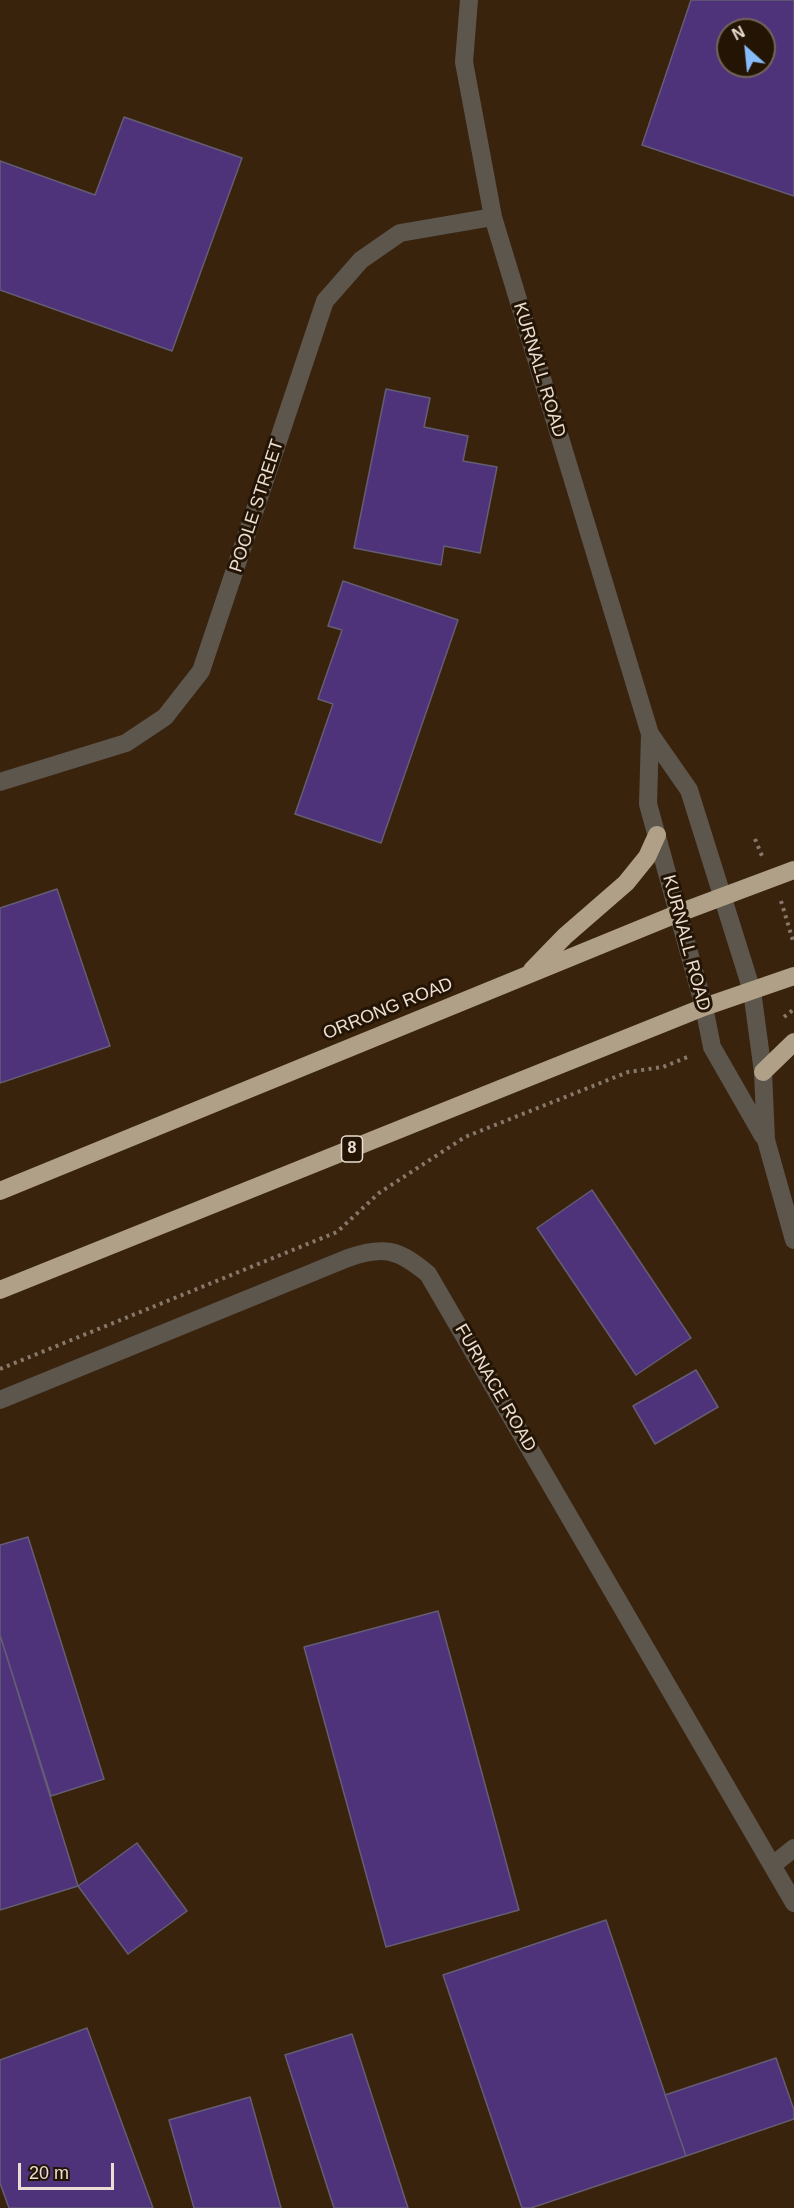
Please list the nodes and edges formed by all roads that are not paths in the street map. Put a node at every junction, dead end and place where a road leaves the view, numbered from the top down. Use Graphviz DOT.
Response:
graph roads {
  1 [pos="469,0"];
  2 [pos="493,217"];
  3 [pos="650,734"];
  4 [pos="0,782"];
  5 [pos="657,835"];
  6 [pos="794,870"];
  7 [pos="723,895"];
  8 [pos="679,913"];
  9 [pos="526,975"];
  10 [pos="794,976"];
  11 [pos="752,992"];
  12 [pos="704,1007"];
  13 [pos="794,1042"];
  14 [pos="763,1072"];
  15 [pos="766,1140"];
  16 [pos="0,1191"];
  17 [pos="794,1240"];
  18 [pos="0,1290"];
  19 [pos="0,1400"];
  20 [pos="794,1848"];
  21 [pos="773,1865"];
  22 [pos="794,1903"];
  1 -- 2 [label="street, KURNALL ROAD"];
  2 -- 3 [label="street, KURNALL ROAD"];
  2 -- 4 [label="street, POOLE STREET"];
  3 -- 5 [label="street, KURNALL ROAD"];
  3 -- 7 [label="street, KURNALL ROAD"];
  5 -- 8 [label="street, KURNALL ROAD"];
  5 -- 9 [label="highway"];
  6 -- 7 [label="highway, ORRONG ROAD"];
  7 -- 8 [label="highway, ORRONG ROAD"];
  7 -- 11 [label="street, KURNALL ROAD"];
  8 -- 9 [label="highway, ORRONG ROAD"];
  8 -- 12 [label="street, KURNALL ROAD"];
  9 -- 16 [label="highway, ORRONG ROAD"];
  10 -- 11 [label="highway, 8"];
  11 -- 12 [label="highway, 8"];
  11 -- 14 [label="street, KURNALL ROAD"];
  12 -- 15 [label="street, KURNALL ROAD"];
  12 -- 18 [label="highway, 8"];
  13 -- 14 [label="highway"];
  14 -- 15 [label="street, KURNALL ROAD"];
  15 -- 17 [label="street, KURNALL ROAD"];
  19 -- 21 [label="street, FURNACE ROAD"];
  20 -- 21 [label="street"];
  21 -- 22 [label="street, FURNACE ROAD"];
}
